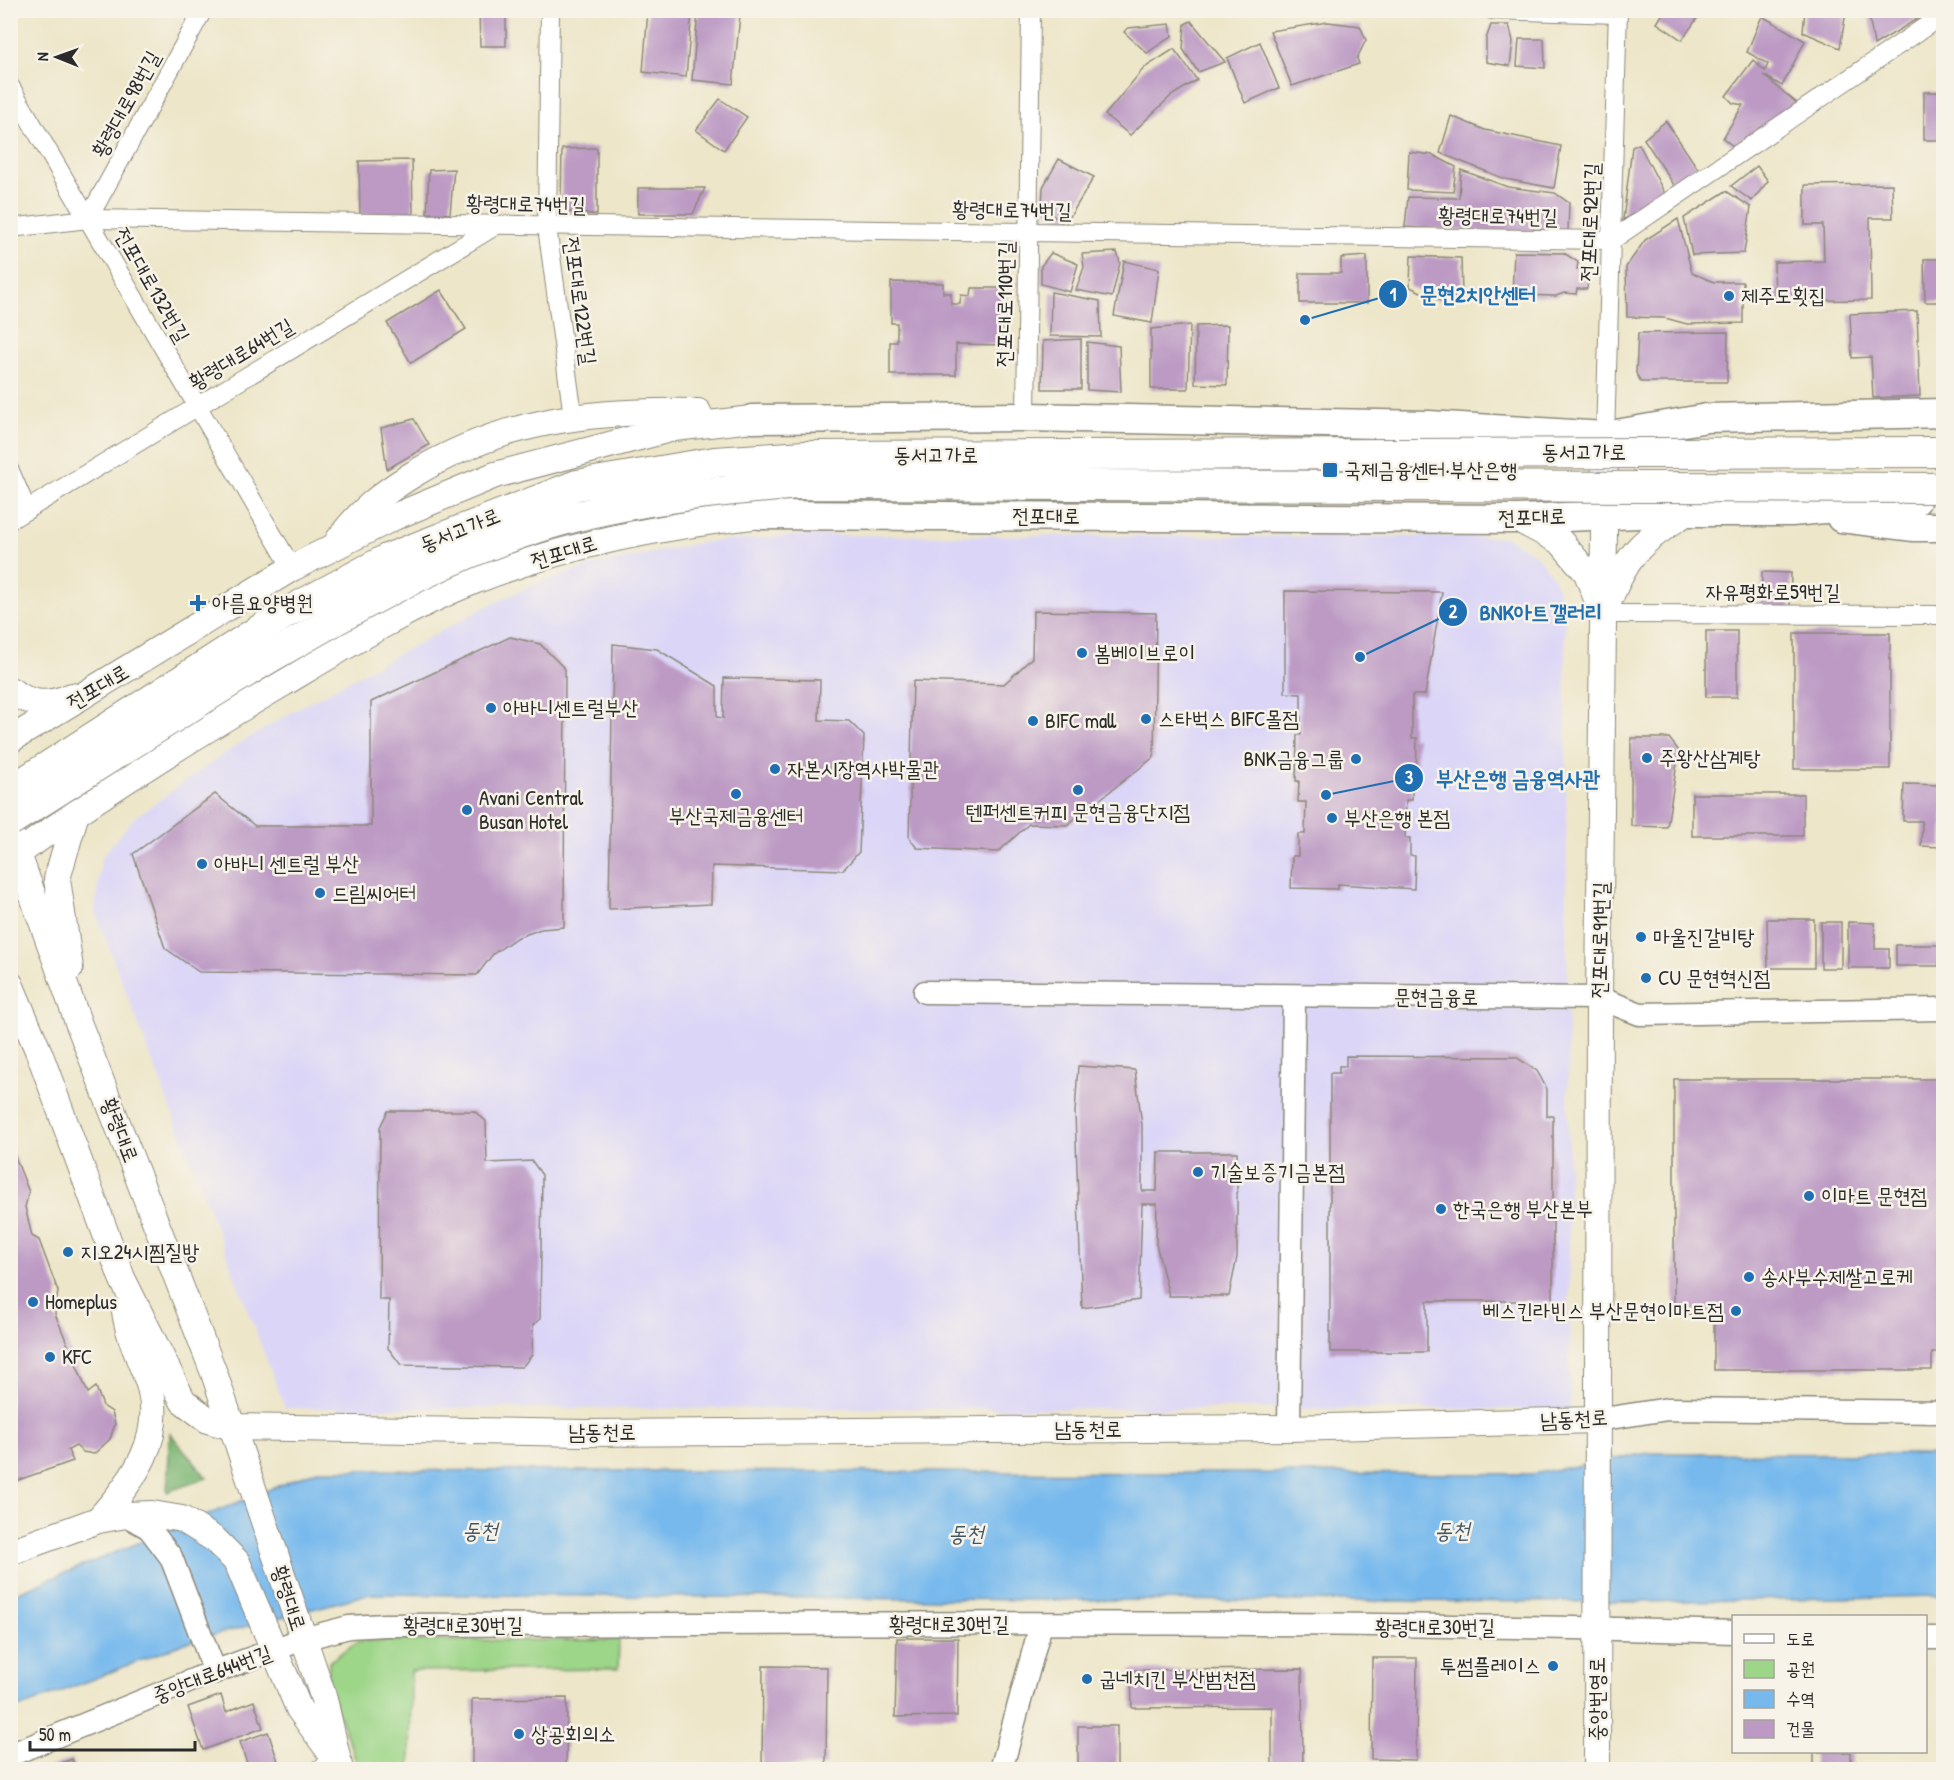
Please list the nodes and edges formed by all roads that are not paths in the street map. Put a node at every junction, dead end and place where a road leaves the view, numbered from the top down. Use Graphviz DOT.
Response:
graph roads {
  1 [pos="203,10"];
  2 [pos="550,10"];
  3 [pos="1031,10"];
  4 [pos="1492,10"];
  5 [pos="1618,12"];
  6 [pos="1944,14"];
  7 [pos="10,86"];
  8 [pos="88,219"];
  9 [pos="495,226"];
  10 [pos="547,227"];
  11 [pos="10,228"];
  12 [pos="1028,233"];
  13 [pos="1612,240"];
  14 [pos="197,406"];
  15 [pos="1944,413"];
  16 [pos="573,416"];
  17 [pos="1026,417"];
  18 [pos="752,419"];
  19 [pos="1429,425"];
  20 [pos="1605,436"];
  21 [pos="1944,444"];
  22 [pos="1944,452"];
  23 [pos="10,471"];
  24 [pos="1944,488"];
  25 [pos="1944,502"];
  26 [pos="27,510"];
  27 [pos="1687,512"];
  28 [pos="1791,512"];
  29 [pos="761,515"];
  30 [pos="1605,515"];
  31 [pos="1407,518"];
  32 [pos="1518,519"];
  33 [pos="10,520"];
  34 [pos="1944,527"];
  35 [pos="333,547"];
  36 [pos="292,568"];
  37 [pos="1603,614"];
  38 [pos="1944,615"];
  39 [pos="104,684"];
  40 [pos="10,690"];
  41 [pos="10,740"];
  42 [pos="10,792"];
  43 [pos="76,813"];
  44 [pos="10,821"];
  45 [pos="12,850"];
  46 [pos="10,984"];
  47 [pos="925,992"];
  48 [pos="1294,996"];
  49 [pos="1599,998"];
  50 [pos="1944,1009"];
  51 [pos="10,1011"];
  52 [pos="78,1022"];
  53 [pos="40,1056"];
  54 [pos="122,1278"];
  55 [pos="1944,1412"];
  56 [pos="232,1427"];
  57 [pos="1289,1428"];
  58 [pos="1597,1432"];
  59 [pos="126,1515"];
  60 [pos="98,1520"];
  61 [pos="10,1552"];
  62 [pos="1041,1624"];
  63 [pos="1597,1628"];
  64 [pos="1732,1632"];
  65 [pos="1927,1638"];
  66 [pos="1944,1638"];
  67 [pos="303,1639"];
  68 [pos="273,1649"];
  69 [pos="215,1672"];
  70 [pos="56,1736"];
  71 [pos="10,1747"];
  72 [pos="10,1755"];
  73 [pos="331,1767"];
  74 [pos="1001,1770"];
  75 [pos="1597,1770"];
  1 -- 8 [label="street, 황령대로98번길"];
  2 -- 10 [label="street, 전포대로122번길"];
  3 -- 12 [label="street, 전포대로110번길"];
  4 -- 5 [label="street"];
  5 -- 13 [label="street, 전포대로92번길"];
  6 -- 13 [label="street"];
  7 -- 8 [label="street, 전포대로132번길"];
  8 -- 9 [label="street, 황령대로74번길"];
  8 -- 11 [label="street, 황령대로74번길"];
  8 -- 14 [label="street, 전포대로132번길"];
  9 -- 10 [label="street, 황령대로74번길"];
  9 -- 14 [label="street, 황령대로64번길"];
  10 -- 12 [label="street, 황령대로74번길"];
  10 -- 16 [label="street, 전포대로122번길"];
  12 -- 13 [label="street, 황령대로74번길"];
  12 -- 17 [label="street, 전포대로110번길"];
  13 -- 20 [label="street, 전포대로92번길"];
  14 -- 26 [label="street, 황령대로64번길"];
  14 -- 36 [label="street, 전포대로132번길"];
  15 -- 20 [label="main road"];
  16 -- 18 [label="main road"];
  16 -- 35 [label="main road"];
  17 -- 18 [label="main road"];
  17 -- 19 [label="main road"];
  18 -- 35 [label="main road, 전포대로"];
  19 -- 20 [label="main road"];
  19 -- 31 [label="main road"];
  20 -- 21 [label="main road"];
  20 -- 30 [label="main road, 전포대로91번길"];
  22 -- 42 [label="highway, 동서고가로, bridge"];
  23 -- 26 [label="street"];
  24 -- 44 [label="highway, 동서고가로, bridge"];
  25 -- 28 [label="main road, 전포대로"];
  26 -- 33 [label="street, 황령대로64번길"];
  27 -- 28 [label="main road, 전포대로"];
  27 -- 30 [label="main road, 전포대로"];
  27 -- 37 [label="main road"];
  28 -- 34 [label="main road"];
  29 -- 31 [label="main road, 전포대로"];
  29 -- 43 [label="main road, 전포대로"];
  30 -- 32 [label="main road, 전포대로"];
  30 -- 37 [label="main road, 전포대로91번길"];
  31 -- 32 [label="main road, 전포대로"];
  32 -- 37 [label="main road"];
  35 -- 36 [label="main road, 전포대로"];
  36 -- 39 [label="main road, 전포대로"];
  37 -- 38 [label="street, 자유평화로59번길"];
  37 -- 49 [label="main road, 전포대로91번길"];
  39 -- 40 [label="main road"];
  39 -- 41 [label="main road, 전포대로"];
  43 -- 45 [label="main road, 전포대로"];
  43 -- 52 [label="main road"];
  45 -- 52 [label="main road, 황령대로"];
  46 -- 53 [label="main road"];
  47 -- 48 [label="street, 문현금융로"];
  48 -- 49 [label="street, 문현금융로"];
  48 -- 57 [label="street"];
  49 -- 50 [label="street, 문현금융로"];
  49 -- 58 [label="main road, 전포대로91번길"];
  51 -- 53 [label="main road"];
  52 -- 56 [label="main road, 황령대로"];
  53 -- 54 [label="main road"];
  54 -- 56 [label="main road"];
  54 -- 60 [label="main road"];
  55 -- 58 [label="street, 남동천로"];
  56 -- 57 [label="main road, 남동천로"];
  56 -- 67 [label="main road, 황령대로"];
  57 -- 58 [label="main road, 남동천로"];
  58 -- 63 [label="main road, 전포대로91번길"];
  59 -- 60 [label="main road"];
  59 -- 68 [label="main road"];
  59 -- 69 [label="street"];
  60 -- 61 [label="main road"];
  62 -- 63 [label="street, 황령대로30번길"];
  62 -- 67 [label="street, 황령대로30번길"];
  62 -- 74 [label="street"];
  63 -- 64 [label="street, 황령대로30번길"];
  63 -- 75 [label="main road, 중앙번영로"];
  65 -- 66 [label="street"];
  67 -- 68 [label="street, 중앙대로644번길"];
  67 -- 73 [label="main road, 황령대로"];
  68 -- 69 [label="street, 중앙대로644번길"];
  68 -- 73 [label="main road"];
  69 -- 70 [label="street, 중앙대로644번길"];
  70 -- 71 [label="street"];
  70 -- 72 [label="street"];
}
